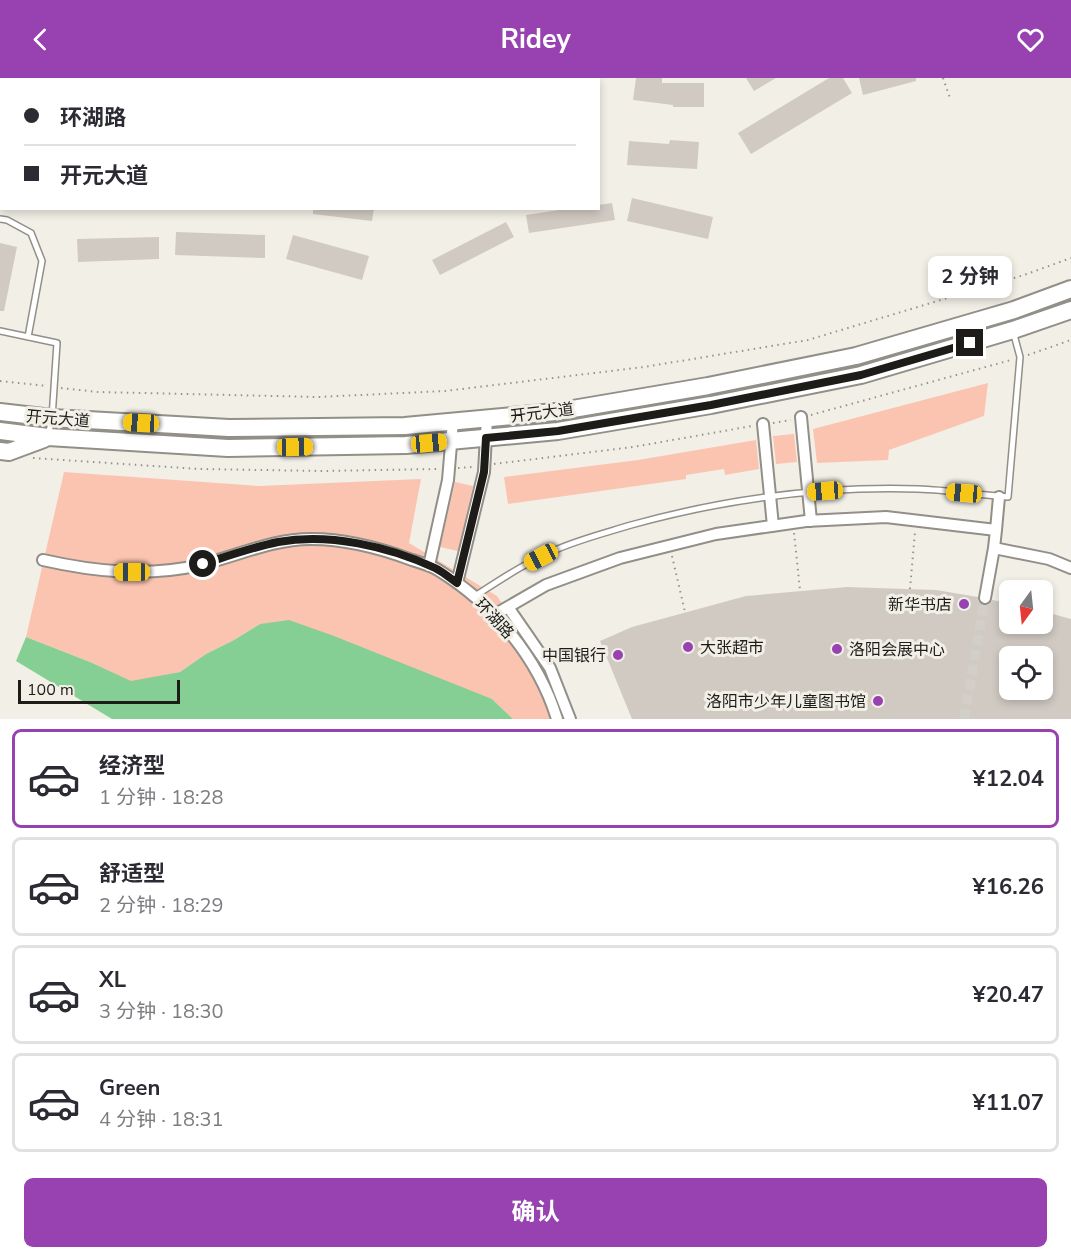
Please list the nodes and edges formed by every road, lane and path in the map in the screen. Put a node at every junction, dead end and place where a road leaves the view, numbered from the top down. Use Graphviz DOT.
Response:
graph roads {
  1 [pos="943,78"];
  2 [pos="950,98"];
  3 [pos="0,219"];
  4 [pos="1071,258"];
  5 [pos="1071,289"];
  6 [pos="1071,310"];
  7 [pos="1013,330"];
  8 [pos="0,331"];
  9 [pos="28,337"];
  10 [pos="0,381"];
  11 [pos="54,387"];
  12 [pos="0,412"];
  13 [pos="801,417"];
  14 [pos="52,418"];
  15 [pos="487,418"];
  16 [pos="453,421"];
  17 [pos="763,424"];
  18 [pos="0,431"];
  19 [pos="48,437"];
  20 [pos="486,438"];
  21 [pos="452,441"];
  22 [pos="0,451"];
  23 [pos="808,492"];
  24 [pos="770,496"];
  25 [pos="999,497"];
  26 [pos="811,521"];
  27 [pos="916,521"];
  28 [pos="793,523"];
  29 [pos="773,526"];
  30 [pos="996,530"];
  31 [pos="670,545"];
  32 [pos="994,548"];
  33 [pos="43,560"];
  34 [pos="429,566"];
  35 [pos="1071,568"];
  36 [pos="457,583"];
  37 [pos="910,589"];
  38 [pos="800,590"];
  39 [pos="475,596"];
  40 [pos="985,598"];
  41 [pos="508,607"];
  42 [pos="685,612"];
  43 [pos="494,615"];
  44 [pos="557,719"];
  45 [pos="570,719"];
  1 -- 2 [label="path"];
  3 -- 9 [label="lane"];
  4 -- 11 [label="path"];
  5 -- 15 [label="main road, 开元大道"];
  6 -- 7 [label="main road, 开元大道"];
  7 -- 20 [label="main road, 开元大道"];
  7 -- 25 [label="lane"];
  8 -- 9 [label="lane"];
  9 -- 11 [label="lane"];
  10 -- 11 [label="path"];
  11 -- 14 [label="lane"];
  12 -- 14 [label="main road, 开元大道"];
  13 -- 23 [label="street"];
  14 -- 16 [label="main road, 开元大道"];
  14 -- 19 [label="lane"];
  15 -- 16 [label="main road, 开元大道"];
  15 -- 20 [label="street"];
  16 -- 21 [label="street"];
  17 -- 24 [label="street"];
  18 -- 19 [label="main road, 开元大道"];
  19 -- 21 [label="main road, 开元大道"];
  19 -- 22 [label="main road"];
  20 -- 21 [label="main road, 开元大道"];
  20 -- 36 [label="street"];
  21 -- 34 [label="street"];
  23 -- 24 [label="lane"];
  23 -- 25 [label="lane"];
  23 -- 26 [label="street"];
  24 -- 29 [label="street"];
  24 -- 39 [label="lane"];
  25 -- 30 [label="street"];
  26 -- 27 [label="street"];
  26 -- 28 [label="street"];
  27 -- 30 [label="street"];
  27 -- 37 [label="path"];
  28 -- 29 [label="street"];
  28 -- 38 [label="path"];
  29 -- 31 [label="street"];
  30 -- 32 [label="street"];
  31 -- 41 [label="street"];
  31 -- 42 [label="path"];
  32 -- 35 [label="street"];
  32 -- 40 [label="street"];
  33 -- 34 [label="street, 环湖路"];
  34 -- 36 [label="street, 环湖路"];
  36 -- 39 [label="street, 环湖路"];
  39 -- 43 [label="street, 环湖路"];
  41 -- 43 [label="street"];
  41 -- 45 [label="street"];
  43 -- 44 [label="street, 环湖路"];
}
